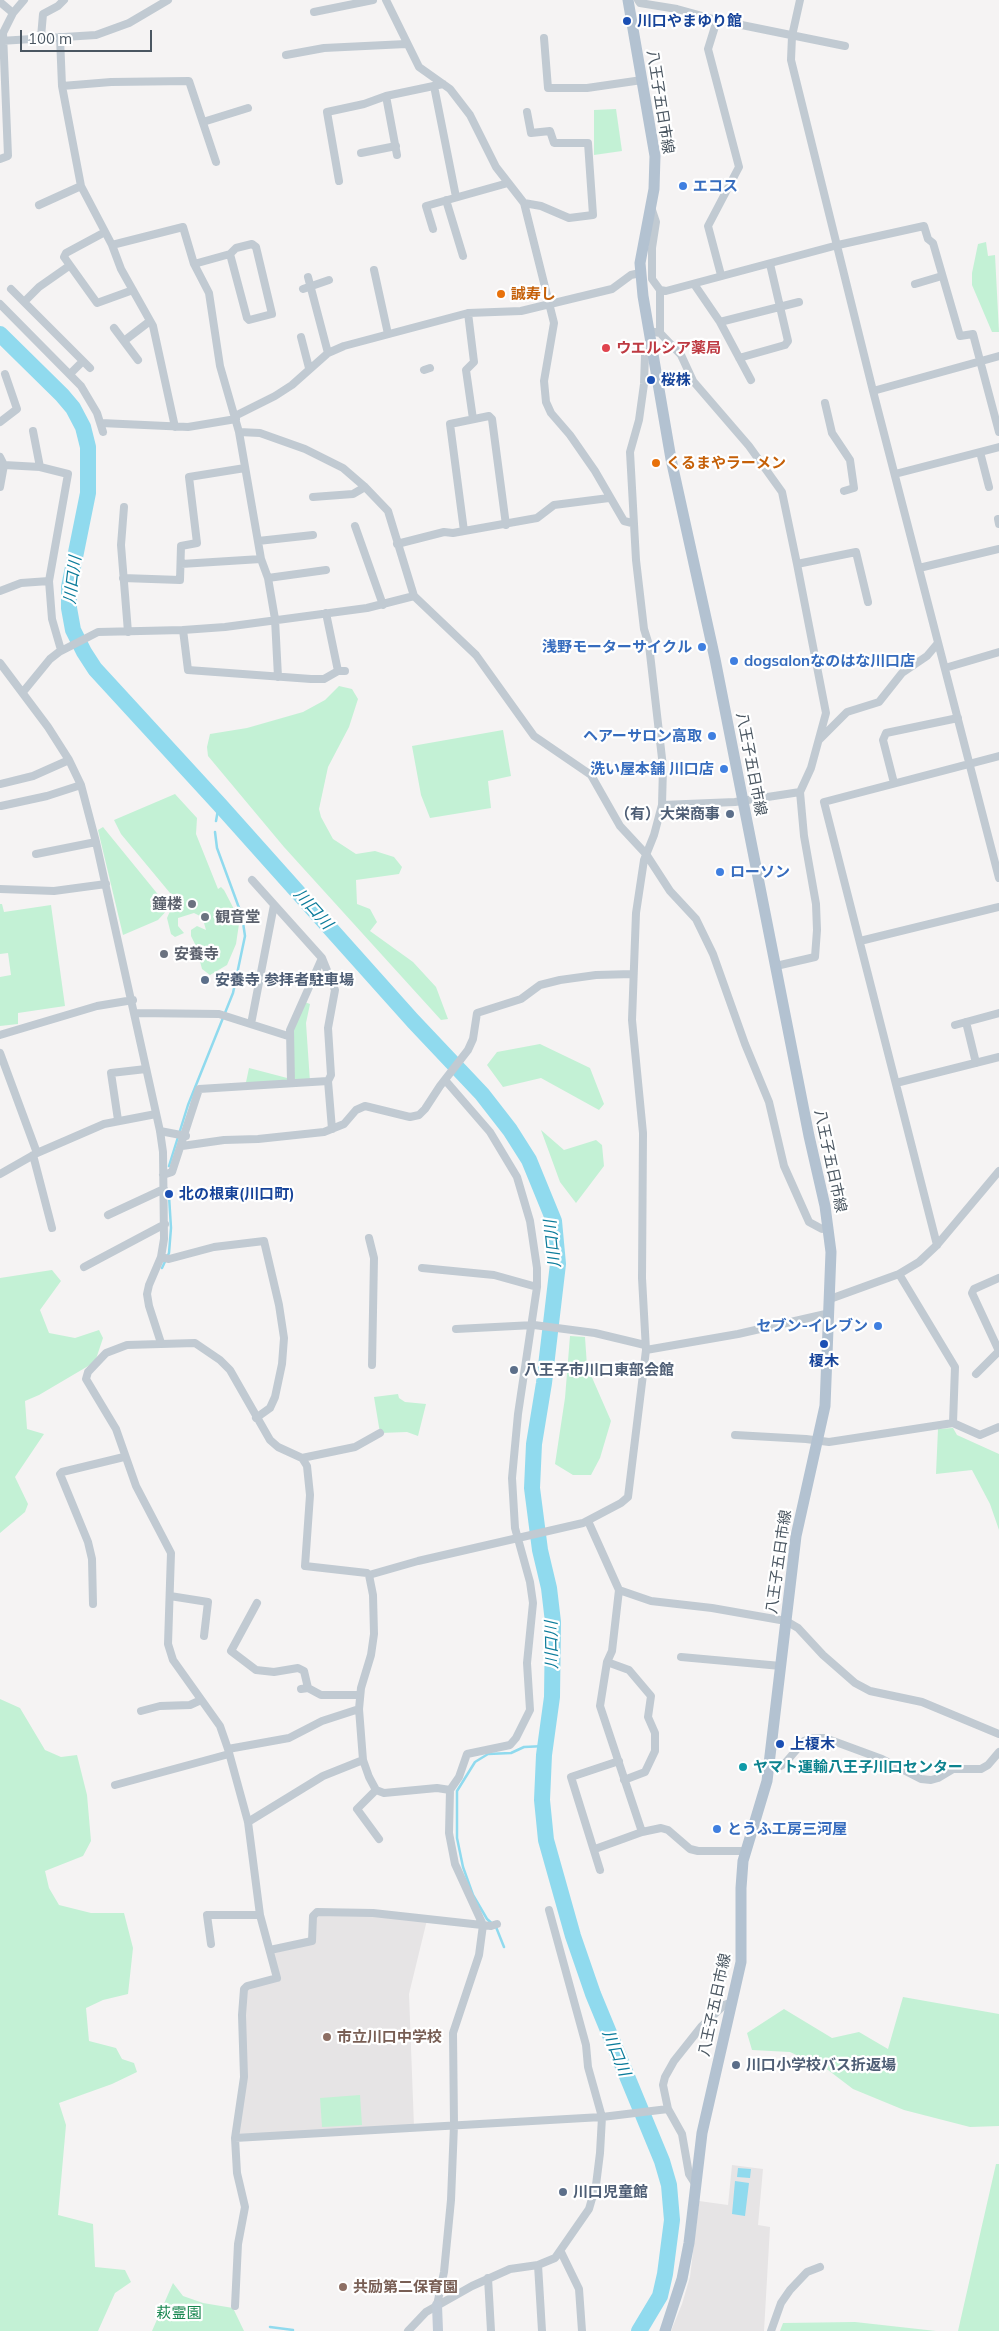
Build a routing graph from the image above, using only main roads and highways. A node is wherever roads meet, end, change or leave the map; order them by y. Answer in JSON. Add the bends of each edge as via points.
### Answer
{"nodes":[{"id":1,"x":628,"y":0,"type":"edge"},
{"id":2,"x":665,"y":2331,"type":"edge"}],
"edges":[{"from":1,"to":2,"type":"main road","name":"八王子五日市線","via":[[655,156],[655,180],[640,273],[655,332],[652,348],[671,459],[713,650],[832,1252],[825,1406],[797,1527],[770,1767],[745,1851],[741,1888],[742,1950],[702,2133],[682,2278]]}]}
